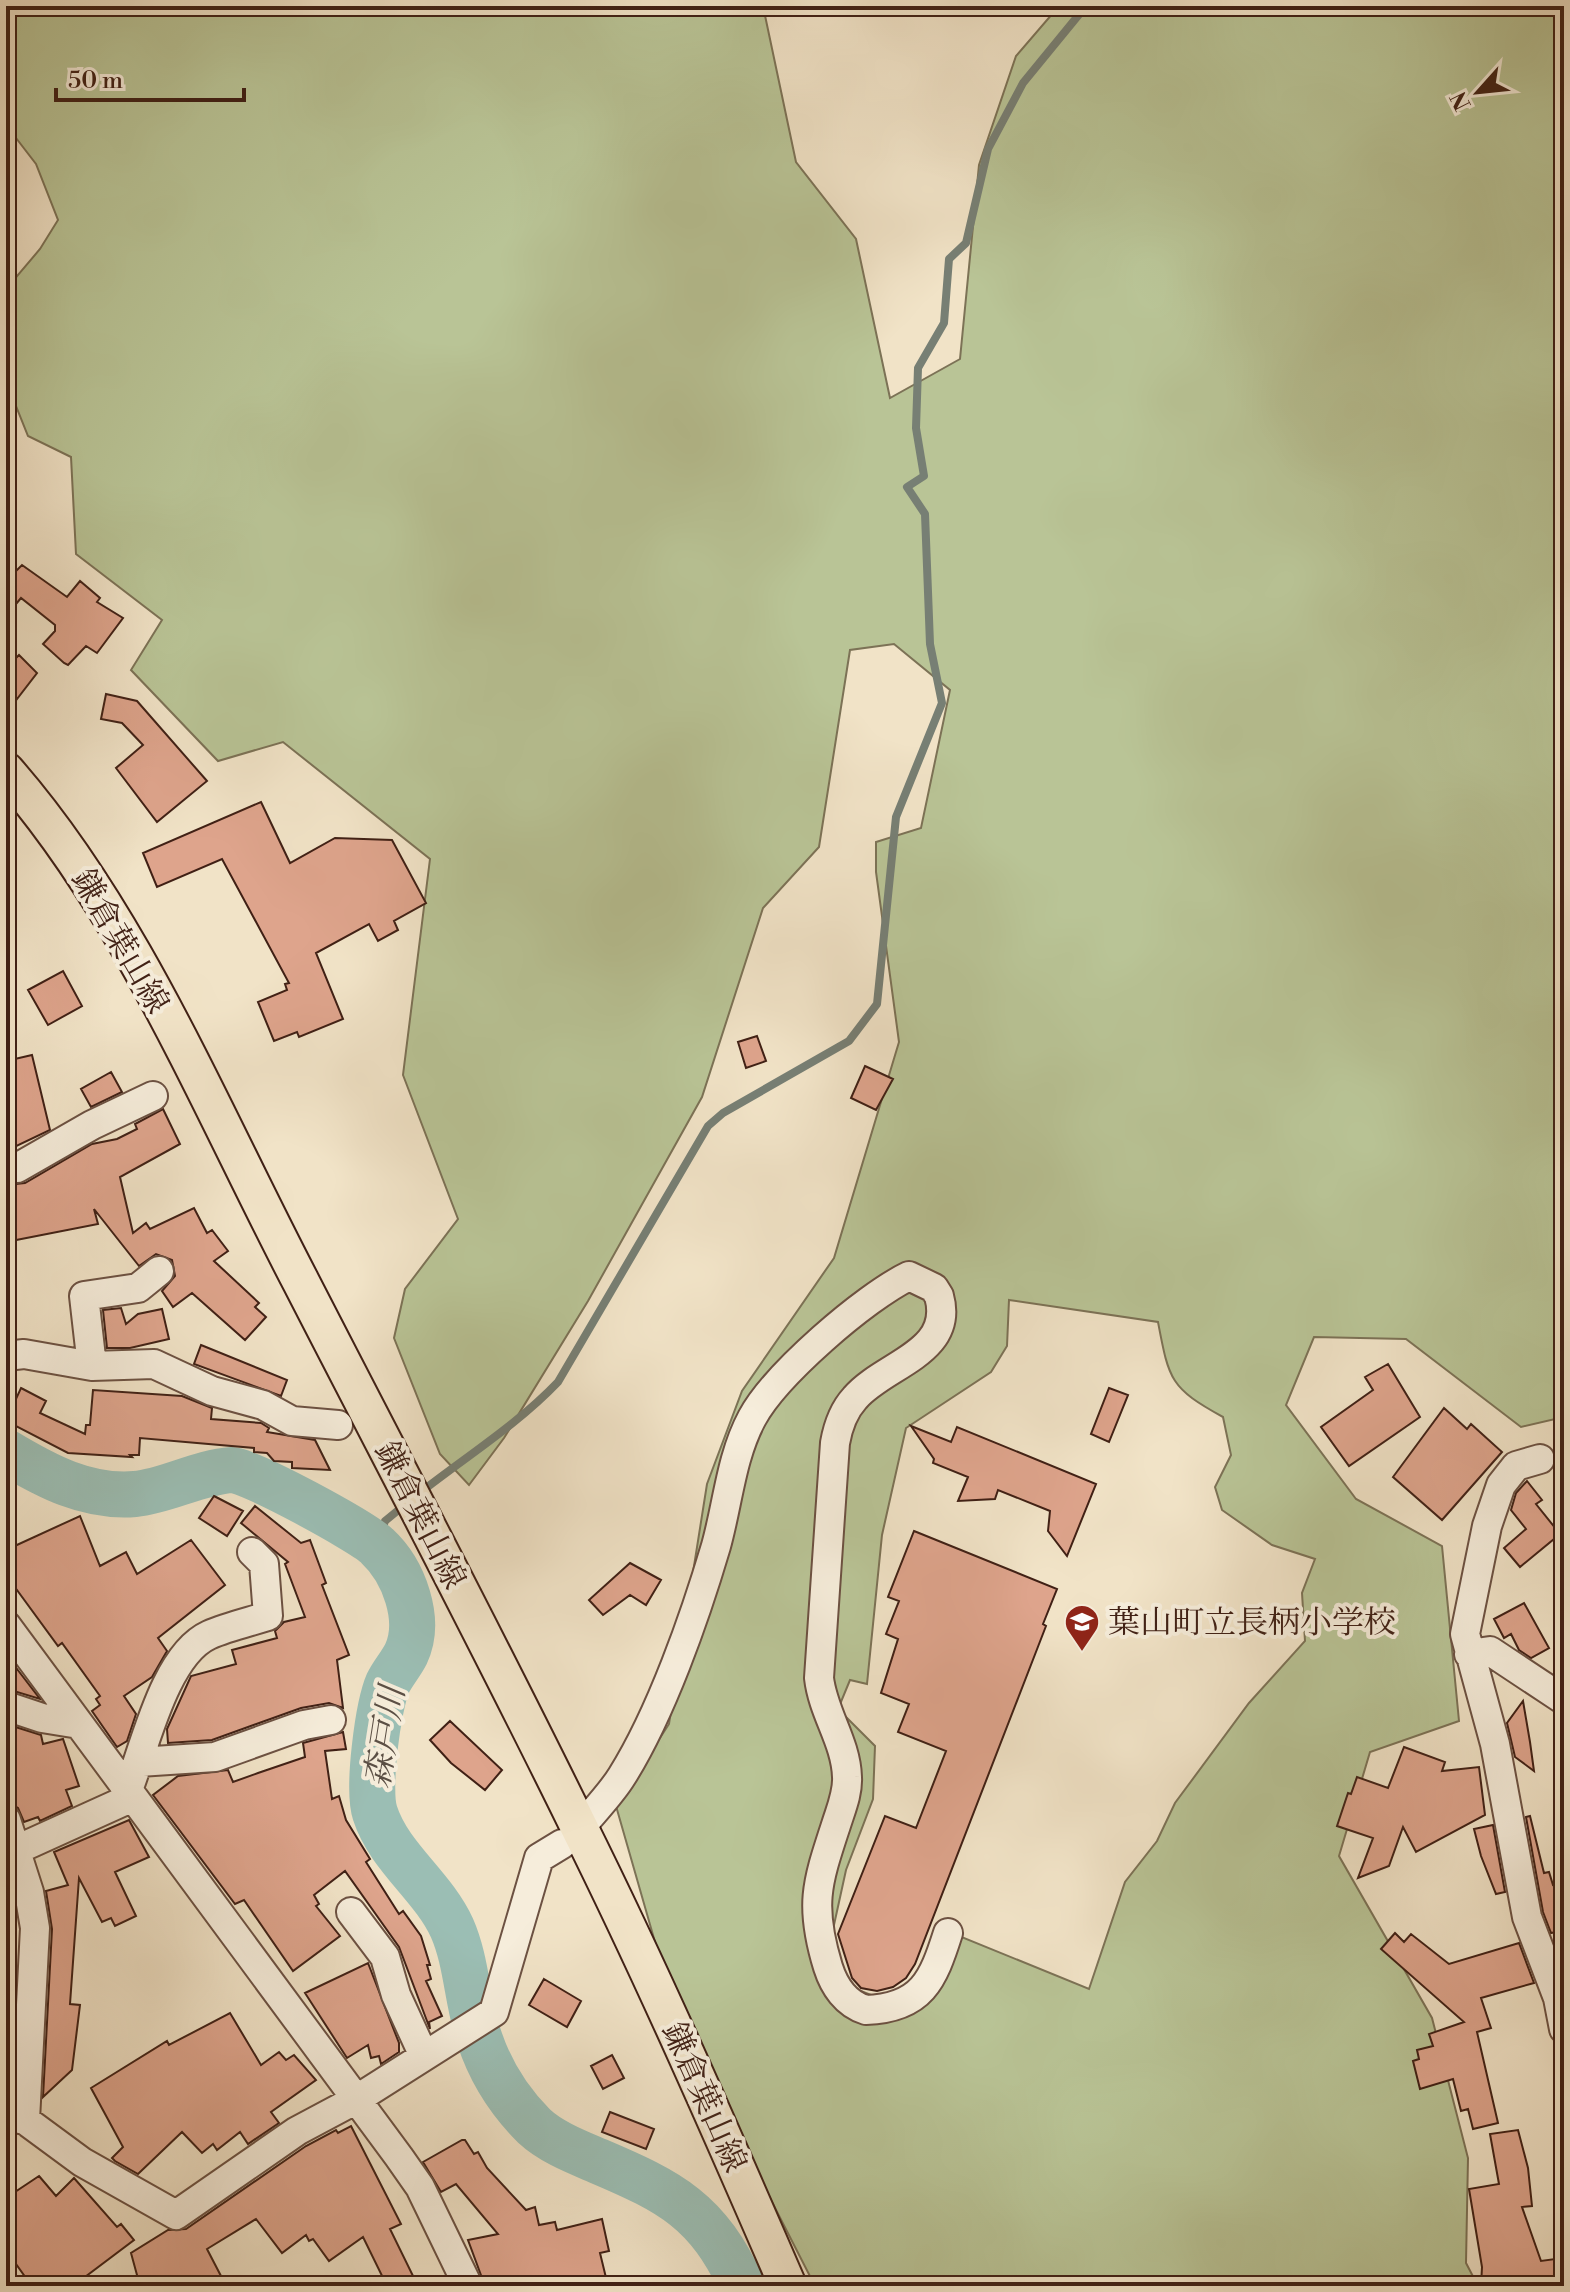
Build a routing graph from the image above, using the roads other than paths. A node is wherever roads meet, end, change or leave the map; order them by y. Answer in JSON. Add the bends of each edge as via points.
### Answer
{"nodes":[{"id":1,"x":6,"y":771,"type":"edge"},
{"id":2,"x":153,"y":1096,"type":"dead end"},
{"id":3,"x":6,"y":1168,"type":"edge"},
{"id":4,"x":159,"y":1271,"type":"dead end"},
{"id":5,"x":6,"y":1356,"type":"edge"},
{"id":6,"x":92,"y":1366,"type":"junction"},
{"id":7,"x":338,"y":1425,"type":"dead end"},
{"id":8,"x":1540,"y":1459,"type":"dead end"},
{"id":9,"x":252,"y":1552,"type":"dead end"},
{"id":10,"x":6,"y":1625,"type":"edge"},
{"id":11,"x":1469,"y":1654,"type":"junction"},
{"id":12,"x":1564,"y":1700,"type":"edge"},
{"id":13,"x":6,"y":1706,"type":"edge"},
{"id":14,"x":331,"y":1720,"type":"dead end"},
{"id":15,"x":79,"y":1724,"type":"junction"},
{"id":16,"x":139,"y":1762,"type":"junction"},
{"id":17,"x":131,"y":1793,"type":"junction"},
{"id":18,"x":6,"y":1820,"type":"edge"},
{"id":19,"x":571,"y":1836,"type":"junction"},
{"id":20,"x":16,"y":1850,"type":"junction"},
{"id":21,"x":351,"y":1912,"type":"dead end"},
{"id":22,"x":948,"y":1933,"type":"dead end"},
{"id":23,"x":1564,"y":2029,"type":"edge"},
{"id":24,"x":423,"y":2054,"type":"junction"},
{"id":25,"x":357,"y":2099,"type":"junction"},
{"id":26,"x":16,"y":2118,"type":"edge"},
{"id":27,"x":468,"y":2286,"type":"edge"},
{"id":28,"x":788,"y":2286,"type":"edge"}],
"edges":[{"from":1,"to":19,"type":"main road","name":"鎌倉葉山線","via":[[36,806],[119,929]]},
{"from":2,"to":3,"type":"street","via":[[17,1168]]},
{"from":4,"to":6,"type":"street","via":[[138,1288],[84,1296]]},
{"from":5,"to":6,"type":"street","via":[[24,1354]]},
{"from":6,"to":7,"type":"street","via":[[154,1364],[292,1421]]},
{"from":8,"to":11,"type":"street","via":[[1516,1466],[1501,1485],[1469,1611]]},
{"from":9,"to":16,"type":"street","via":[[264,1564],[268,1616],[207,1635],[187,1651],[173,1671]]},
{"from":10,"to":15,"type":"street"},
{"from":11,"to":12,"type":"street","via":[[1490,1651]]},
{"from":11,"to":23,"type":"street","via":[[1495,1744],[1527,1917],[1558,1998]]},
{"from":13,"to":15,"type":"street"},
{"from":14,"to":16,"type":"street","via":[[215,1757]]},
{"from":15,"to":17,"type":"street"},
{"from":16,"to":17,"type":"street"},
{"from":17,"to":20,"type":"street"},
{"from":17,"to":25,"type":"street"},
{"from":18,"to":20,"type":"street"},
{"from":19,"to":22,"type":"street","via":[[622,1777],[655,1711],[708,1572],[731,1477],[753,1417],[776,1387],[872,1297],[909,1276],[921,1279],[939,1296],[937,1334],[857,1395],[843,1415],[835,1443],[819,1678],[847,1782],[815,1894],[833,1981],[845,1998],[866,2010],[920,1994],[937,1968]]},
{"from":19,"to":24,"type":"street","via":[[539,1858],[494,2012]]},
{"from":19,"to":28,"type":"main road","name":"鎌倉葉山線","via":[[717,2122]]},
{"from":20,"to":26,"type":"street","via":[[35,1928]]},
{"from":21,"to":24,"type":"street","via":[[385,1957]]},
{"from":24,"to":25,"type":"street"},
{"from":25,"to":26,"type":"street","via":[[297,2131],[176,2215]]},
{"from":25,"to":27,"type":"street","via":[[420,2187]]}]}
